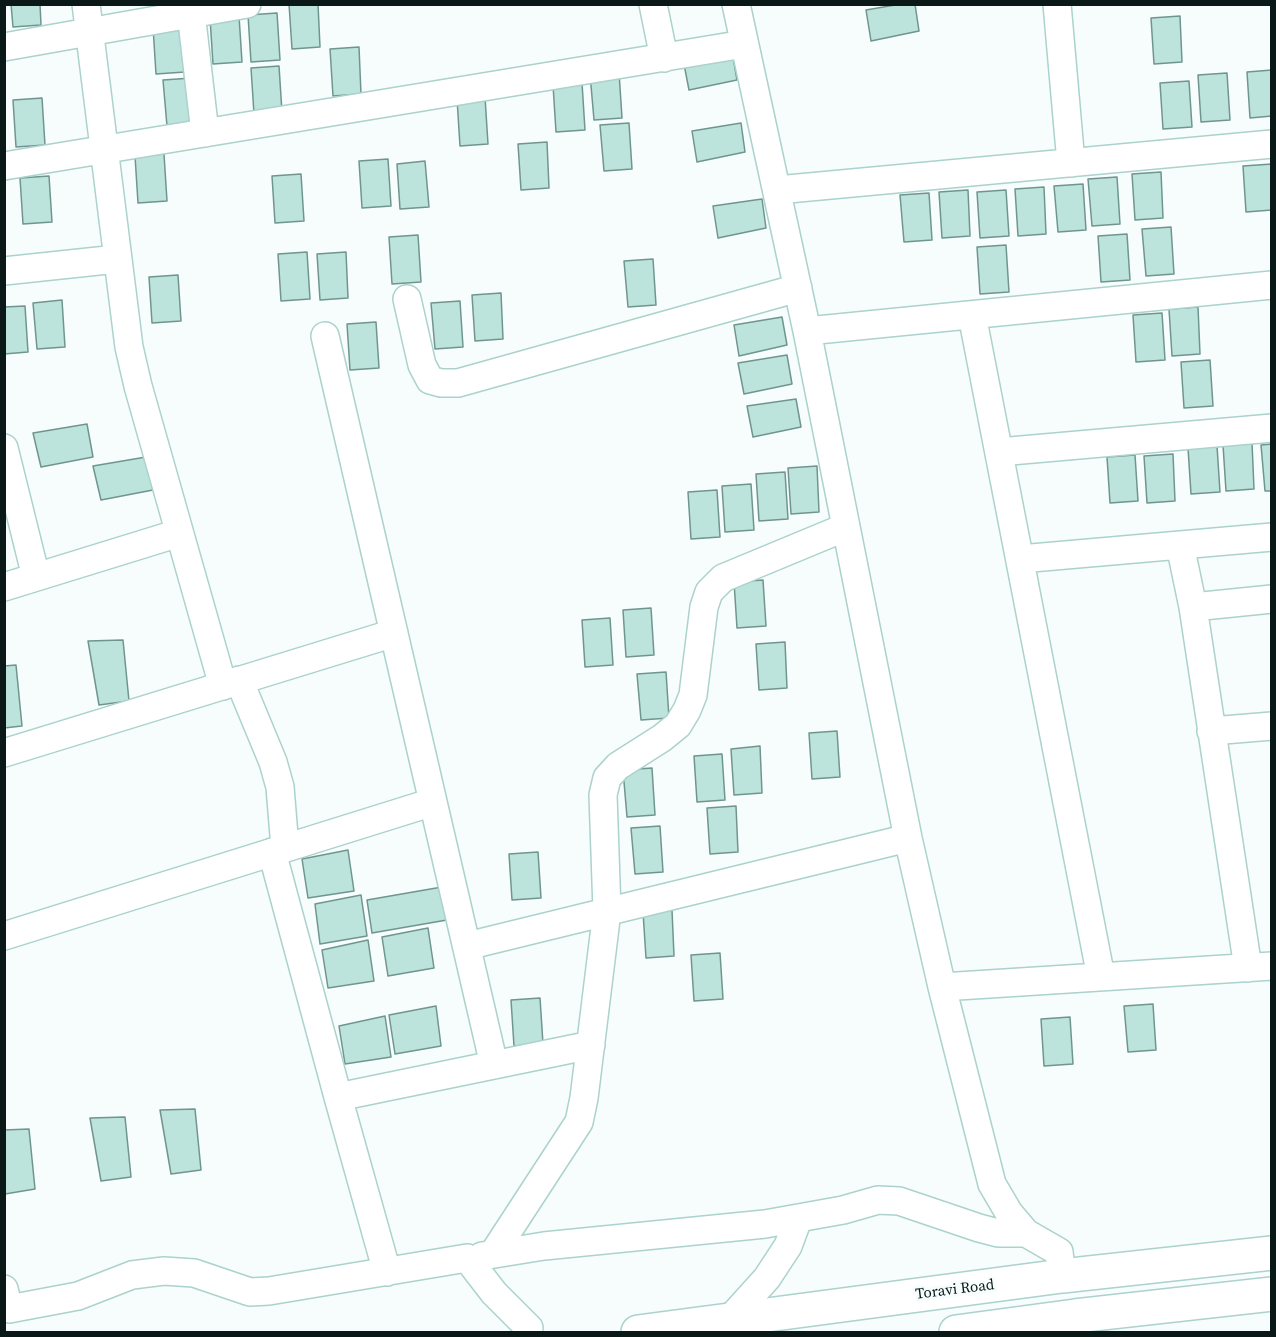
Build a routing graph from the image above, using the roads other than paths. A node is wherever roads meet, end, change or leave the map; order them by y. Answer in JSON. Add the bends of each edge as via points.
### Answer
{"nodes":[{"id":1,"x":86,"y":4,"type":"edge"},
{"id":2,"x":247,"y":4,"type":"edge"},
{"id":3,"x":653,"y":4,"type":"edge"},
{"id":4,"x":736,"y":4,"type":"edge"},
{"id":5,"x":1057,"y":4,"type":"edge"},
{"id":6,"x":191,"y":9,"type":"edge"},
{"id":7,"x":90,"y":31,"type":"junction"},
{"id":8,"x":744,"y":44,"type":"junction"},
{"id":9,"x":4,"y":47,"type":"edge"},
{"id":10,"x":664,"y":58,"type":"junction"},
{"id":11,"x":205,"y":133,"type":"junction"},
{"id":12,"x":1272,"y":144,"type":"edge"},
{"id":13,"x":105,"y":150,"type":"junction"},
{"id":14,"x":1071,"y":163,"type":"junction"},
{"id":15,"x":4,"y":166,"type":"edge"},
{"id":16,"x":777,"y":190,"type":"junction"},
{"id":17,"x":117,"y":259,"type":"junction"},
{"id":18,"x":4,"y":271,"type":"edge"},
{"id":19,"x":1272,"y":285,"type":"edge"},
{"id":20,"x":798,"y":288,"type":"junction"},
{"id":21,"x":407,"y":298,"type":"dead end"},
{"id":22,"x":972,"y":315,"type":"junction"},
{"id":23,"x":807,"y":331,"type":"junction"},
{"id":24,"x":325,"y":336,"type":"dead end"},
{"id":25,"x":1272,"y":428,"type":"edge"},
{"id":26,"x":4,"y":448,"type":"edge"},
{"id":27,"x":999,"y":452,"type":"junction"},
{"id":28,"x":846,"y":526,"type":"junction"},
{"id":29,"x":179,"y":533,"type":"junction"},
{"id":30,"x":1272,"y":537,"type":"edge"},
{"id":31,"x":1180,"y":545,"type":"junction"},
{"id":32,"x":1020,"y":559,"type":"junction"},
{"id":33,"x":36,"y":577,"type":"junction"},
{"id":34,"x":4,"y":587,"type":"edge"},
{"id":35,"x":1272,"y":599,"type":"edge"},
{"id":36,"x":1193,"y":607,"type":"junction"},
{"id":37,"x":394,"y":633,"type":"junction"},
{"id":38,"x":231,"y":683,"type":"junction"},
{"id":39,"x":1272,"y":726,"type":"edge"},
{"id":40,"x":1210,"y":731,"type":"junction"},
{"id":41,"x":4,"y":753,"type":"edge"},
{"id":42,"x":433,"y":802,"type":"junction"},
{"id":43,"x":908,"y":838,"type":"junction"},
{"id":44,"x":278,"y":850,"type":"junction"},
{"id":45,"x":607,"y":911,"type":"junction"},
{"id":46,"x":4,"y":936,"type":"edge"},
{"id":47,"x":467,"y":946,"type":"junction"},
{"id":48,"x":1260,"y":967,"type":"edge"},
{"id":49,"x":1101,"y":977,"type":"junction"},
{"id":50,"x":942,"y":987,"type":"junction"},
{"id":51,"x":591,"y":1045,"type":"junction"},
{"id":52,"x":494,"y":1065,"type":"junction"},
{"id":53,"x":338,"y":1097,"type":"junction"},
{"id":54,"x":798,"y":1219,"type":"junction"},
{"id":55,"x":1026,"y":1233,"type":"junction"},
{"id":56,"x":1272,"y":1253,"type":"edge"},
{"id":57,"x":480,"y":1256,"type":"junction"},
{"id":58,"x":387,"y":1272,"type":"junction"},
{"id":59,"x":1062,"y":1276,"type":"junction"},
{"id":60,"x":1272,"y":1294,"type":"edge"},
{"id":61,"x":6,"y":1303,"type":"edge"},
{"id":62,"x":730,"y":1319,"type":"junction"},
{"id":63,"x":529,"y":1328,"type":"dead end"},
{"id":64,"x":638,"y":1332,"type":"edge"},
{"id":65,"x":956,"y":1332,"type":"edge"}],
"edges":[{"from":1,"to":7,"type":"street"},
{"from":2,"to":6,"type":"street"},
{"from":3,"to":10,"type":"street"},
{"from":4,"to":8,"type":"street"},
{"from":5,"to":14,"type":"street"},
{"from":6,"to":7,"type":"street"},
{"from":6,"to":11,"type":"street"},
{"from":7,"to":9,"type":"street"},
{"from":7,"to":13,"type":"street"},
{"from":8,"to":10,"type":"street"},
{"from":8,"to":16,"type":"street"},
{"from":10,"to":11,"type":"street"},
{"from":11,"to":13,"type":"street"},
{"from":12,"to":14,"type":"street"},
{"from":13,"to":15,"type":"street"},
{"from":13,"to":17,"type":"street"},
{"from":14,"to":16,"type":"street"},
{"from":16,"to":20,"type":"street"},
{"from":17,"to":18,"type":"street"},
{"from":17,"to":29,"type":"street","via":[[123,314],[138,386]]},
{"from":19,"to":22,"type":"street"},
{"from":20,"to":21,"type":"street","via":[[458,383],[430,380],[422,365]]},
{"from":20,"to":23,"type":"street"},
{"from":22,"to":23,"type":"street"},
{"from":22,"to":27,"type":"street"},
{"from":23,"to":28,"type":"street"},
{"from":24,"to":37,"type":"street"},
{"from":25,"to":27,"type":"street"},
{"from":26,"to":33,"type":"street"},
{"from":27,"to":32,"type":"street"},
{"from":28,"to":43,"type":"street"},
{"from":28,"to":45,"type":"street","via":[[723,578],[709,592],[693,695],[687,710],[678,725],[618,766],[607,778],[603,795]]},
{"from":29,"to":33,"type":"street"},
{"from":29,"to":38,"type":"street"},
{"from":30,"to":31,"type":"street"},
{"from":31,"to":32,"type":"street"},
{"from":31,"to":36,"type":"street"},
{"from":32,"to":49,"type":"street"},
{"from":33,"to":34,"type":"street"},
{"from":35,"to":36,"type":"street"},
{"from":36,"to":40,"type":"street"},
{"from":37,"to":38,"type":"street"},
{"from":37,"to":42,"type":"street"},
{"from":38,"to":41,"type":"street"},
{"from":38,"to":44,"type":"street","via":[[273,762],[280,787]]},
{"from":39,"to":40,"type":"street"},
{"from":40,"to":48,"type":"street"},
{"from":42,"to":44,"type":"street"},
{"from":42,"to":47,"type":"street"},
{"from":43,"to":45,"type":"street"},
{"from":43,"to":50,"type":"street"},
{"from":44,"to":46,"type":"street"},
{"from":44,"to":53,"type":"street"},
{"from":45,"to":47,"type":"street"},
{"from":45,"to":51,"type":"street"},
{"from":47,"to":52,"type":"street"},
{"from":48,"to":49,"type":"street"},
{"from":49,"to":50,"type":"street"},
{"from":50,"to":55,"type":"street","via":[[992,1185]]},
{"from":51,"to":52,"type":"street"},
{"from":51,"to":57,"type":"street","via":[[579,1122]]},
{"from":52,"to":53,"type":"street"},
{"from":53,"to":58,"type":"street"},
{"from":54,"to":55,"type":"street","via":[[878,1200],[899,1201],[998,1233]]},
{"from":54,"to":57,"type":"street","via":[[544,1245]]},
{"from":54,"to":62,"type":"street","via":[[788,1246],[767,1278]]},
{"from":55,"to":59,"type":"street","via":[[1059,1252]]},
{"from":56,"to":59,"type":"highway","name":"Toravi Road"},
{"from":57,"to":58,"type":"street"},
{"from":57,"to":63,"type":"street","via":[[494,1293]]},
{"from":58,"to":61,"type":"street","via":[[250,1293],[194,1273],[164,1271],[132,1275],[78,1296]]},
{"from":59,"to":62,"type":"highway","name":"Toravi Road"},
{"from":60,"to":65,"type":"highway"},
{"from":62,"to":64,"type":"highway","name":"Toravi Road"}]}
